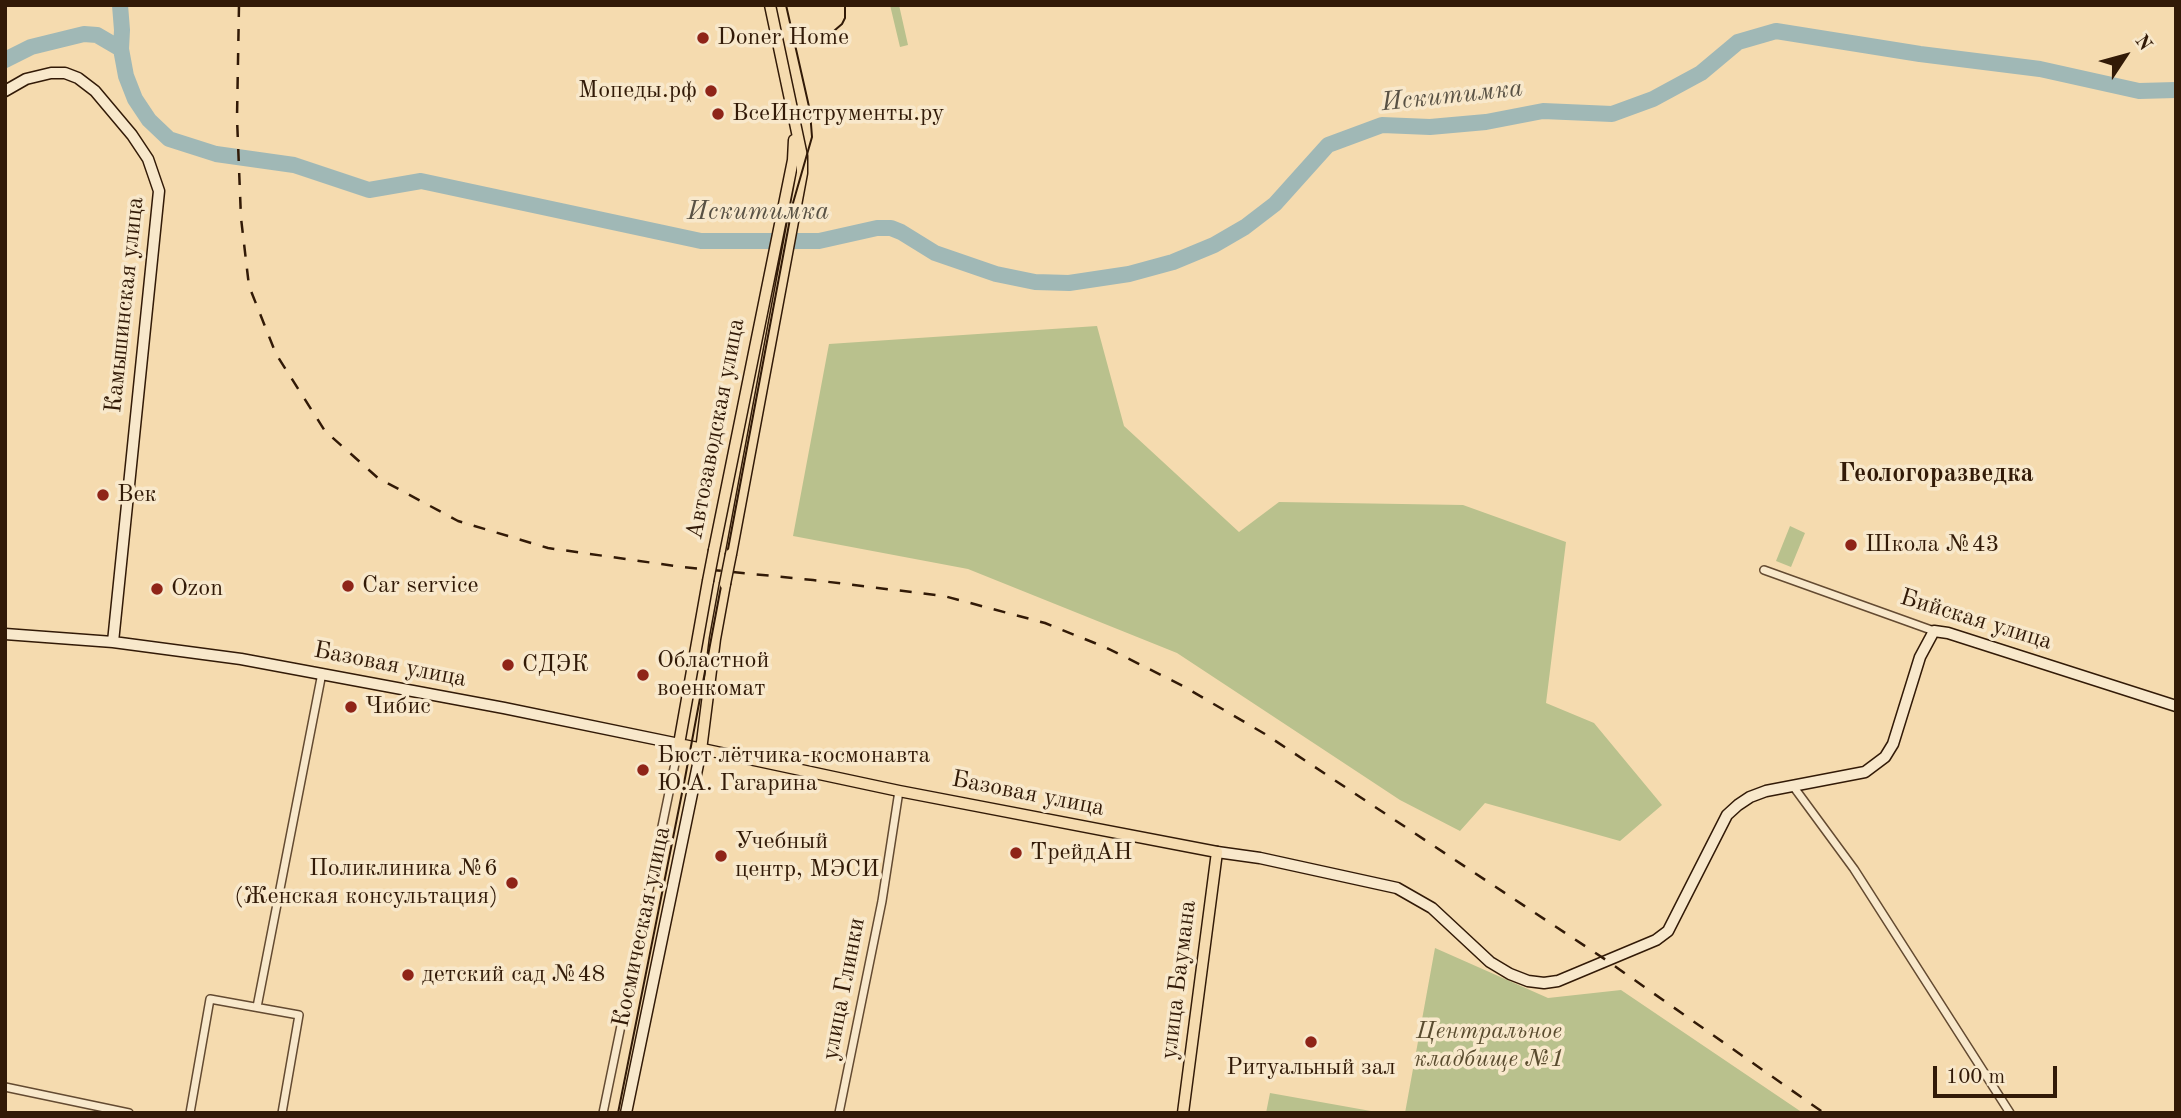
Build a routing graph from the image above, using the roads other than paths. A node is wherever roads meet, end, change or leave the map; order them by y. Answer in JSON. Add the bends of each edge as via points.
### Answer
{"nodes":[{"id":1,"x":770,"y":5,"type":"edge"},
{"id":2,"x":5,"y":91,"type":"edge"},
{"id":3,"x":795,"y":123,"type":"junction"},
{"id":4,"x":1764,"y":570,"type":"dead end"},
{"id":5,"x":1934,"y":631,"type":"junction"},
{"id":6,"x":5,"y":634,"type":"edge"},
{"id":7,"x":113,"y":642,"type":"junction"},
{"id":8,"x":322,"y":673,"type":"junction"},
{"id":9,"x":2176,"y":706,"type":"edge"},
{"id":10,"x":679,"y":744,"type":"junction"},
{"id":11,"x":701,"y":750,"type":"junction"},
{"id":12,"x":1793,"y":786,"type":"junction"},
{"id":13,"x":899,"y":790,"type":"junction"},
{"id":14,"x":1217,"y":852,"type":"junction"},
{"id":15,"x":257,"y":1007,"type":"junction"},
{"id":16,"x":5,"y":1087,"type":"edge"},
{"id":17,"x":83,"y":1103,"type":"junction"},
{"id":18,"x":81,"y":1113,"type":"edge"},
{"id":19,"x":129,"y":1113,"type":"edge"},
{"id":20,"x":190,"y":1113,"type":"edge"},
{"id":21,"x":282,"y":1113,"type":"edge"},
{"id":22,"x":603,"y":1113,"type":"edge"},
{"id":23,"x":626,"y":1113,"type":"edge"},
{"id":24,"x":839,"y":1113,"type":"edge"},
{"id":25,"x":1183,"y":1113,"type":"edge"},
{"id":26,"x":2010,"y":1113,"type":"edge"}],
"edges":[{"from":1,"to":3,"type":"main road","name":"Автозаводская улица"},
{"from":2,"to":7,"type":"street","name":"Камышинская улица","via":[[26,79],[51,73],[78,78],[132,135],[148,159],[159,191]]},
{"from":3,"to":10,"type":"main road","name":"Автозаводская улица","bridge":true,"via":[[793,160]]},
{"from":3,"to":11,"type":"main road","name":"Автозаводская улица","bridge":true,"via":[[802,156],[798,204],[715,639]]},
{"from":4,"to":5,"type":"street","name":"Бийская улица"},
{"from":5,"to":9,"type":"street","name":"Бийская улица"},
{"from":5,"to":12,"type":"street","via":[[1920,657],[1885,757],[1865,772]]},
{"from":6,"to":7,"type":"street","name":"Базовая улица"},
{"from":7,"to":8,"type":"street","name":"Базовая улица"},
{"from":8,"to":10,"type":"street","name":"Базовая улица"},
{"from":8,"to":15,"type":"street"},
{"from":10,"to":11,"type":"main road","name":"Базовая улица"},
{"from":10,"to":22,"type":"street","name":"Космическая улица"},
{"from":11,"to":13,"type":"main road","name":"Базовая улица"},
{"from":11,"to":23,"type":"street","name":"Космическая улица"},
{"from":12,"to":14,"type":"street","via":[[1751,797],[1727,815],[1668,932],[1544,983],[1528,981],[1490,962],[1432,908],[1397,888]]},
{"from":12,"to":26,"type":"street","via":[[1854,869]]},
{"from":13,"to":14,"type":"main road","name":"Базовая улица"},
{"from":13,"to":24,"type":"street","name":"улица Глинки","via":[[882,901]]},
{"from":14,"to":25,"type":"main road","name":"улица Баумана"},
{"from":15,"to":20,"type":"street","via":[[210,999]]},
{"from":15,"to":21,"type":"street","via":[[299,1014]]},
{"from":16,"to":17,"type":"street"},
{"from":17,"to":18,"type":"street"},
{"from":17,"to":19,"type":"street"}]}
